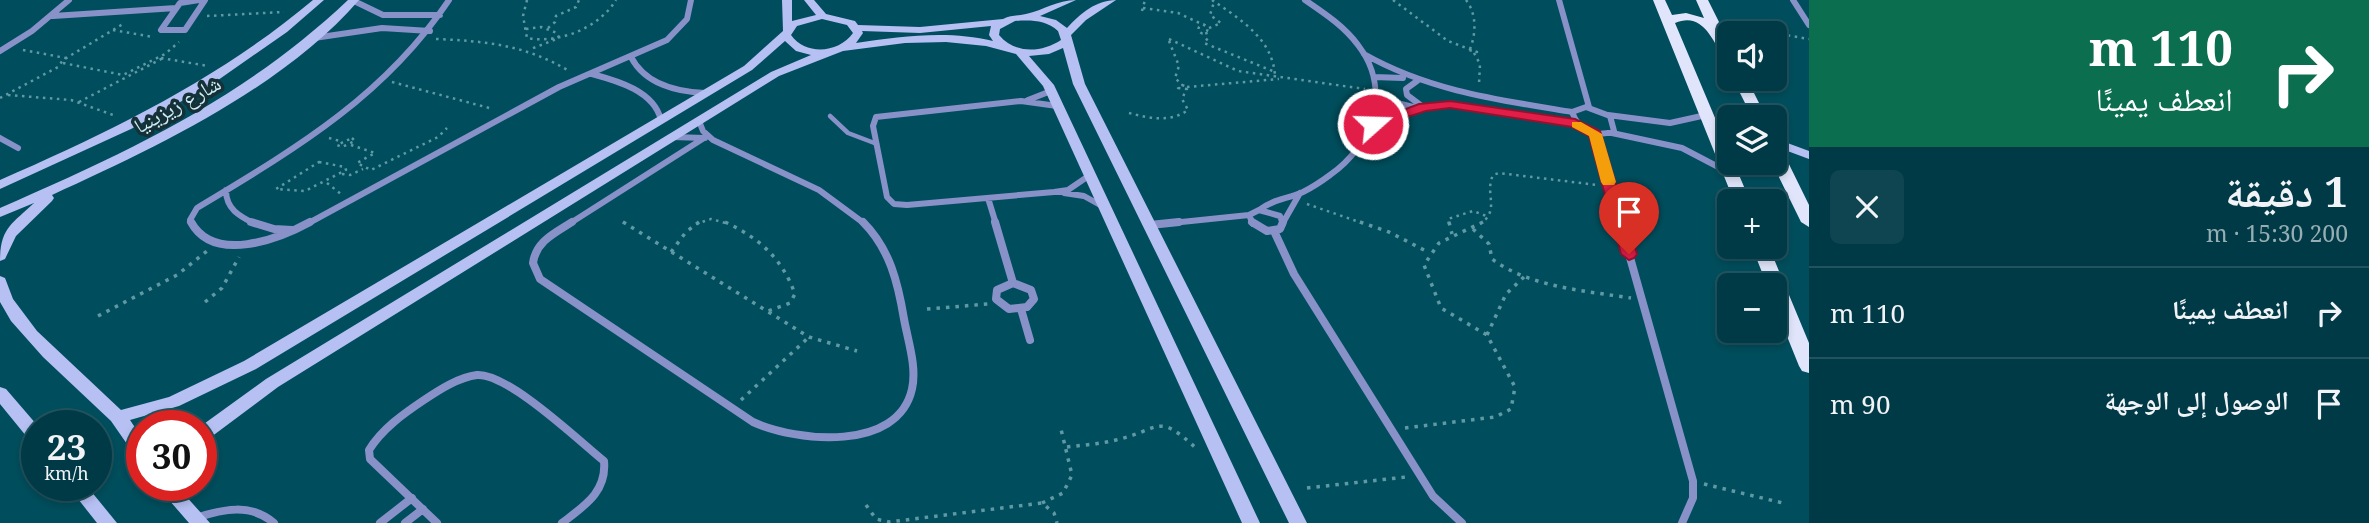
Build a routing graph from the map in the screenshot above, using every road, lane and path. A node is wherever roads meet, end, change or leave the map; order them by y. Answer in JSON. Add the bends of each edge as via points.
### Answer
{"nodes":[{"id":1,"x":69,"y":0,"type":"edge"},
{"id":2,"x":199,"y":0,"type":"edge"},
{"id":3,"x":205,"y":0,"type":"edge"},
{"id":4,"x":319,"y":0,"type":"edge"},
{"id":5,"x":354,"y":0,"type":"edge"},
{"id":6,"x":449,"y":0,"type":"edge"},
{"id":7,"x":527,"y":0,"type":"edge"},
{"id":8,"x":579,"y":0,"type":"edge"},
{"id":9,"x":616,"y":0,"type":"edge"},
{"id":10,"x":691,"y":0,"type":"edge"},
{"id":11,"x":787,"y":0,"type":"edge"},
{"id":12,"x":809,"y":0,"type":"edge"},
{"id":13,"x":1071,"y":0,"type":"edge"},
{"id":14,"x":1111,"y":0,"type":"edge"},
{"id":15,"x":1145,"y":0,"type":"edge"},
{"id":16,"x":1305,"y":0,"type":"edge"},
{"id":17,"x":1394,"y":0,"type":"edge"},
{"id":18,"x":1466,"y":0,"type":"edge"},
{"id":19,"x":1559,"y":0,"type":"edge"},
{"id":20,"x":1659,"y":0,"type":"edge"},
{"id":21,"x":1793,"y":0,"type":"edge"},
{"id":22,"x":1213,"y":1,"type":"edge"},
{"id":23,"x":1704,"y":4,"type":"edge"},
{"id":24,"x":176,"y":8,"type":"junction"},
{"id":25,"x":146,"y":9,"type":"junction"},
{"id":26,"x":290,"y":12,"type":"dead end"},
{"id":27,"x":440,"y":15,"type":"junction"},
{"id":28,"x":53,"y":16,"type":"junction"},
{"id":29,"x":195,"y":16,"type":"junction"},
{"id":30,"x":822,"y":16,"type":"junction"},
{"id":31,"x":1026,"y":17,"type":"junction"},
{"id":32,"x":1002,"y":22,"type":"junction"},
{"id":33,"x":1668,"y":22,"type":"junction"},
{"id":34,"x":1809,"y":25,"type":"edge"},
{"id":35,"x":548,"y":28,"type":"junction"},
{"id":36,"x":856,"y":28,"type":"junction"},
{"id":37,"x":526,"y":29,"type":"junction"},
{"id":38,"x":1207,"y":29,"type":"junction"},
{"id":39,"x":113,"y":30,"type":"junction"},
{"id":40,"x":1716,"y":30,"type":"joint"},
{"id":41,"x":430,"y":31,"type":"junction"},
{"id":42,"x":787,"y":32,"type":"junction"},
{"id":43,"x":1787,"y":35,"type":"edge"},
{"id":44,"x":558,"y":36,"type":"junction"},
{"id":45,"x":153,"y":37,"type":"dead end"},
{"id":46,"x":313,"y":38,"type":"junction"},
{"id":47,"x":424,"y":38,"type":"junction"},
{"id":48,"x":1066,"y":38,"type":"junction"},
{"id":49,"x":1809,"y":39,"type":"edge"},
{"id":50,"x":166,"y":40,"type":"dead end"},
{"id":51,"x":7,"y":47,"type":"junction"},
{"id":52,"x":530,"y":49,"type":"junction"},
{"id":53,"x":1470,"y":49,"type":"junction"},
{"id":54,"x":834,"y":50,"type":"junction"},
{"id":55,"x":1013,"y":50,"type":"junction"},
{"id":56,"x":0,"y":51,"type":"edge"},
{"id":57,"x":1364,"y":54,"type":"junction"},
{"id":58,"x":631,"y":57,"type":"junction"},
{"id":59,"x":66,"y":58,"type":"junction"},
{"id":60,"x":161,"y":58,"type":"junction"},
{"id":61,"x":240,"y":62,"type":"junction"},
{"id":62,"x":63,"y":63,"type":"junction"},
{"id":63,"x":215,"y":67,"type":"dead end"},
{"id":64,"x":272,"y":70,"type":"junction"},
{"id":65,"x":592,"y":74,"type":"junction"},
{"id":66,"x":1275,"y":75,"type":"junction"},
{"id":67,"x":1374,"y":77,"type":"junction"},
{"id":68,"x":579,"y":78,"type":"junction"},
{"id":69,"x":1289,"y":78,"type":"junction"},
{"id":70,"x":383,"y":79,"type":"junction"},
{"id":71,"x":1418,"y":81,"type":"junction"},
{"id":72,"x":207,"y":83,"type":"junction"},
{"id":73,"x":1186,"y":88,"type":"junction"},
{"id":74,"x":1376,"y":90,"type":"junction"},
{"id":75,"x":1051,"y":91,"type":"junction"},
{"id":76,"x":236,"y":93,"type":"junction"},
{"id":77,"x":705,"y":93,"type":"junction"},
{"id":78,"x":6,"y":95,"type":"junction"},
{"id":79,"x":1480,"y":96,"type":"junction"},
{"id":80,"x":0,"y":98,"type":"edge"},
{"id":81,"x":1377,"y":98,"type":"junction"},
{"id":82,"x":1021,"y":101,"type":"junction"},
{"id":83,"x":79,"y":102,"type":"junction"},
{"id":84,"x":1057,"y":106,"type":"junction"},
{"id":85,"x":1424,"y":107,"type":"junction"},
{"id":86,"x":1589,"y":107,"type":"junction"},
{"id":87,"x":1572,"y":112,"type":"junction"},
{"id":88,"x":508,"y":113,"type":"junction"},
{"id":89,"x":1129,"y":113,"type":"dead end"},
{"id":90,"x":1608,"y":115,"type":"junction"},
{"id":91,"x":1706,"y":115,"type":"junction"},
{"id":92,"x":830,"y":116,"type":"dead end"},
{"id":93,"x":119,"y":117,"type":"dead end"},
{"id":94,"x":661,"y":120,"type":"junction"},
{"id":95,"x":699,"y":121,"type":"junction"},
{"id":96,"x":1575,"y":123,"type":"junction"},
{"id":97,"x":1373,"y":124,"type":"junction"},
{"id":98,"x":447,"y":128,"type":"dead end"},
{"id":99,"x":1612,"y":133,"type":"junction"},
{"id":100,"x":1595,"y":134,"type":"junction"},
{"id":101,"x":673,"y":137,"type":"junction"},
{"id":102,"x":0,"y":138,"type":"edge"},
{"id":103,"x":708,"y":139,"type":"junction"},
{"id":104,"x":1717,"y":142,"type":"edge"},
{"id":105,"x":877,"y":144,"type":"junction"},
{"id":106,"x":351,"y":145,"type":"dead end"},
{"id":107,"x":1787,"y":147,"type":"edge"},
{"id":108,"x":18,"y":148,"type":"dead end"},
{"id":109,"x":1809,"y":155,"type":"edge"},
{"id":110,"x":1717,"y":166,"type":"edge"},
{"id":111,"x":364,"y":169,"type":"junction"},
{"id":112,"x":1787,"y":170,"type":"edge"},
{"id":113,"x":342,"y":174,"type":"junction"},
{"id":114,"x":1090,"y":176,"type":"junction"},
{"id":115,"x":327,"y":183,"type":"junction"},
{"id":116,"x":0,"y":185,"type":"edge"},
{"id":117,"x":64,"y":185,"type":"junction"},
{"id":118,"x":1610,"y":186,"type":"junction"},
{"id":119,"x":226,"y":190,"type":"junction"},
{"id":120,"x":1057,"y":192,"type":"junction"},
{"id":121,"x":1802,"y":193,"type":"edge"},
{"id":122,"x":1299,"y":197,"type":"junction"},
{"id":123,"x":988,"y":198,"type":"junction"},
{"id":124,"x":351,"y":199,"type":"junction"},
{"id":125,"x":1104,"y":208,"type":"junction"},
{"id":126,"x":1259,"y":210,"type":"junction"},
{"id":127,"x":0,"y":213,"type":"edge"},
{"id":128,"x":1250,"y":215,"type":"junction"},
{"id":129,"x":1489,"y":217,"type":"junction"},
{"id":130,"x":1284,"y":221,"type":"junction"},
{"id":131,"x":623,"y":222,"type":"dead end"},
{"id":132,"x":1809,"y":222,"type":"edge"},
{"id":133,"x":1150,"y":225,"type":"junction"},
{"id":134,"x":1474,"y":229,"type":"junction"},
{"id":135,"x":296,"y":230,"type":"junction"},
{"id":136,"x":1274,"y":231,"type":"junction"},
{"id":137,"x":1452,"y":234,"type":"junction"},
{"id":138,"x":219,"y":241,"type":"junction"},
{"id":139,"x":247,"y":243,"type":"junction"},
{"id":140,"x":671,"y":252,"type":"junction"},
{"id":141,"x":1429,"y":252,"type":"junction"},
{"id":142,"x":0,"y":256,"type":"edge"},
{"id":143,"x":1765,"y":259,"type":"edge"},
{"id":144,"x":1525,"y":276,"type":"junction"},
{"id":145,"x":0,"y":281,"type":"edge"},
{"id":146,"x":1013,"y":283,"type":"junction"},
{"id":147,"x":1642,"y":300,"type":"junction"},
{"id":148,"x":205,"y":302,"type":"dead end"},
{"id":149,"x":999,"y":303,"type":"junction"},
{"id":150,"x":927,"y":309,"type":"dead end"},
{"id":151,"x":1021,"y":309,"type":"junction"},
{"id":152,"x":766,"y":311,"type":"junction"},
{"id":153,"x":98,"y":316,"type":"dead end"},
{"id":154,"x":6,"y":318,"type":"edge"},
{"id":155,"x":1487,"y":335,"type":"junction"},
{"id":156,"x":809,"y":338,"type":"junction"},
{"id":157,"x":1030,"y":340,"type":"dead end"},
{"id":158,"x":857,"y":351,"type":"dead end"},
{"id":159,"x":1809,"y":366,"type":"edge"},
{"id":160,"x":0,"y":393,"type":"edge"},
{"id":161,"x":732,"y":408,"type":"junction"},
{"id":162,"x":118,"y":417,"type":"junction"},
{"id":163,"x":21,"y":418,"type":"edge"},
{"id":164,"x":217,"y":423,"type":"edge"},
{"id":165,"x":1060,"y":425,"type":"dead end"},
{"id":166,"x":126,"y":429,"type":"edge"},
{"id":167,"x":1392,"y":430,"type":"junction"},
{"id":168,"x":1066,"y":447,"type":"junction"},
{"id":169,"x":1203,"y":454,"type":"dead end"},
{"id":170,"x":1420,"y":475,"type":"junction"},
{"id":171,"x":1693,"y":481,"type":"junction"},
{"id":172,"x":1307,"y":488,"type":"dead end"},
{"id":173,"x":412,"y":498,"type":"junction"},
{"id":174,"x":89,"y":501,"type":"edge"},
{"id":175,"x":181,"y":501,"type":"edge"},
{"id":176,"x":1042,"y":503,"type":"junction"},
{"id":177,"x":1787,"y":504,"type":"dead end"},
{"id":178,"x":866,"y":505,"type":"dead end"},
{"id":179,"x":423,"y":509,"type":"junction"},
{"id":180,"x":198,"y":520,"type":"edge"},
{"id":181,"x":875,"y":521,"type":"edge"},
{"id":182,"x":108,"y":523,"type":"edge"},
{"id":183,"x":274,"y":523,"type":"edge"},
{"id":184,"x":380,"y":523,"type":"edge"},
{"id":185,"x":405,"y":523,"type":"edge"},
{"id":186,"x":437,"y":523,"type":"edge"},
{"id":187,"x":562,"y":523,"type":"edge"},
{"id":188,"x":1057,"y":523,"type":"edge"},
{"id":189,"x":1251,"y":523,"type":"edge"},
{"id":190,"x":1298,"y":523,"type":"edge"},
{"id":191,"x":1462,"y":523,"type":"edge"},
{"id":192,"x":1682,"y":523,"type":"edge"}],
"edges":[{"from":1,"to":28,"type":"street"},
{"from":2,"to":24,"type":"street","via":[[183,1]]},
{"from":3,"to":29,"type":"street"},
{"from":4,"to":61,"type":"street","name":"شارع زيزينيا"},
{"from":5,"to":27,"type":"street","via":[[382,14]]},
{"from":5,"to":46,"type":"street","name":"شارع زيزينيا"},
{"from":6,"to":27,"type":"street"},
{"from":7,"to":37,"type":"path"},
{"from":8,"to":35,"type":"path","via":[[576,7],[556,16]]},
{"from":9,"to":44,"type":"path","via":[[600,20]]},
{"from":10,"to":58,"type":"street","via":[[679,30]]},
{"from":11,"to":42,"type":"street"},
{"from":12,"to":30,"type":"street"},
{"from":13,"to":31,"type":"street"},
{"from":14,"to":48,"type":"street","via":[[1082,18]]},
{"from":15,"to":38,"type":"path","via":[[1142,10],[1178,13]]},
{"from":16,"to":57,"type":"street","via":[[1337,23]]},
{"from":17,"to":53,"type":"path","via":[[1448,41]]},
{"from":18,"to":53,"type":"path","via":[[1476,35]]},
{"from":19,"to":86,"type":"street"},
{"from":20,"to":23,"type":"main road","via":[[1687,10]]},
{"from":20,"to":33,"type":"main road"},
{"from":21,"to":34,"type":"street"},
{"from":22,"to":38,"type":"path","via":[[1210,13],[1221,23]]},
{"from":22,"to":66,"type":"path","via":[[1265,45]]},
{"from":23,"to":40,"type":"main road"},
{"from":24,"to":25,"type":"street"},
{"from":24,"to":29,"type":"street","via":[[160,30],[184,30]]},
{"from":25,"to":28,"type":"street"},
{"from":25,"to":39,"type":"path"},
{"from":26,"to":29,"type":"path"},
{"from":27,"to":41,"type":"street"},
{"from":28,"to":51,"type":"street"},
{"from":30,"to":36,"type":"street","via":[[843,19]]},
{"from":30,"to":42,"type":"street","via":[[801,20]]},
{"from":31,"to":32,"type":"street"},
{"from":31,"to":48,"type":"street","via":[[1052,22]]},
{"from":32,"to":36,"type":"street","via":[[930,30]]},
{"from":32,"to":55,"type":"street","via":[[994,35]]},
{"from":33,"to":40,"type":"main road","via":[[1689,18]]},
{"from":33,"to":91,"type":"main road"},
{"from":35,"to":37,"type":"path"},
{"from":35,"to":44,"type":"path"},
{"from":36,"to":54,"type":"street","via":[[855,39]]},
{"from":37,"to":44,"type":"path","via":[[531,40]]},
{"from":38,"to":66,"type":"path","via":[[1204,43]]},
{"from":39,"to":45,"type":"path"},
{"from":39,"to":59,"type":"path"},
{"from":41,"to":46,"type":"street","via":[[382,28]]},
{"from":41,"to":47,"type":"street"},
{"from":42,"to":54,"type":"street","via":[[794,47]]},
{"from":42,"to":77,"type":"street","via":[[763,57]]},
{"from":43,"to":49,"type":"path"},
{"from":44,"to":52,"type":"path"},
{"from":46,"to":64,"type":"street","name":"شارع زيزينيا"},
{"from":47,"to":52,"type":"path","via":[[488,41]]},
{"from":47,"to":70,"type":"street"},
{"from":48,"to":55,"type":"street","via":[[1048,51]]},
{"from":48,"to":133,"type":"street","via":[[1079,84]]},
{"from":50,"to":60,"type":"path","via":[[179,42]]},
{"from":51,"to":56,"type":"street"},
{"from":51,"to":59,"type":"path"},
{"from":52,"to":68,"type":"path"},
{"from":53,"to":79,"type":"path","via":[[1477,51],[1480,64]]},
{"from":54,"to":55,"type":"street","via":[[949,39]]},
{"from":54,"to":95,"type":"street","via":[[775,74]]},
{"from":55,"to":75,"type":"street","via":[[1036,67]]},
{"from":57,"to":67,"type":"street"},
{"from":57,"to":71,"type":"street"},
{"from":58,"to":65,"type":"street"},
{"from":58,"to":77,"type":"street","via":[[640,72],[657,81],[683,92]]},
{"from":59,"to":62,"type":"path"},
{"from":60,"to":62,"type":"path","via":[[122,75]]},
{"from":60,"to":63,"type":"path"},
{"from":60,"to":83,"type":"path"},
{"from":61,"to":64,"type":"street"},
{"from":61,"to":72,"type":"street","name":"شارع زيزينيا"},
{"from":62,"to":78,"type":"path"},
{"from":64,"to":76,"type":"street","name":"شارع زيزينيا"},
{"from":65,"to":68,"type":"street"},
{"from":65,"to":94,"type":"street","via":[[654,104]]},
{"from":66,"to":69,"type":"path"},
{"from":66,"to":73,"type":"path","via":[[1229,69],[1169,39],[1179,66],[1175,78],[1182,85],[1178,88]]},
{"from":67,"to":71,"type":"street"},
{"from":67,"to":74,"type":"street"},
{"from":68,"to":88,"type":"street"},
{"from":69,"to":73,"type":"path"},
{"from":69,"to":74,"type":"path"},
{"from":70,"to":88,"type":"path"},
{"from":70,"to":119,"type":"street","via":[[325,127]]},
{"from":71,"to":79,"type":"street"},
{"from":71,"to":85,"type":"street","via":[[1409,84],[1407,95]]},
{"from":72,"to":76,"type":"street","via":[[235,83]]},
{"from":72,"to":116,"type":"street","name":"شارع زيزينيا","via":[[135,124]]},
{"from":73,"to":89,"type":"path","via":[[1182,99],[1188,110],[1178,117],[1156,119]]},
{"from":74,"to":81,"type":"street"},
{"from":75,"to":82,"type":"street"},
{"from":75,"to":84,"type":"street"},
{"from":76,"to":117,"type":"street","name":"شارع زيزينيا"},
{"from":77,"to":94,"type":"street"},
{"from":78,"to":80,"type":"path"},
{"from":78,"to":83,"type":"path"},
{"from":79,"to":87,"type":"street"},
{"from":81,"to":85,"type":"street","via":[[1400,106]]},
{"from":81,"to":97,"type":"street"},
{"from":82,"to":84,"type":"street"},
{"from":82,"to":105,"type":"street","via":[[882,114],[873,121]]},
{"from":83,"to":93,"type":"path"},
{"from":84,"to":114,"type":"street"},
{"from":85,"to":96,"type":"street","via":[[1464,105]]},
{"from":85,"to":97,"type":"street"},
{"from":86,"to":87,"type":"street"},
{"from":86,"to":90,"type":"street"},
{"from":87,"to":96,"type":"street"},
{"from":88,"to":124,"type":"street"},
{"from":90,"to":91,"type":"street","via":[[1670,124]]},
{"from":90,"to":99,"type":"street","via":[[1615,129]]},
{"from":91,"to":104,"type":"main road"},
{"from":92,"to":105,"type":"lane","via":[[848,133]]},
{"from":94,"to":162,"type":"street","via":[[250,365],[173,402]]},
{"from":95,"to":101,"type":"street"},
{"from":95,"to":103,"type":"street"},
{"from":96,"to":100,"type":"street"},
{"from":97,"to":122,"type":"street","via":[[1351,159]]},
{"from":98,"to":111,"type":"path","via":[[374,170]]},
{"from":99,"to":100,"type":"street"},
{"from":99,"to":110,"type":"street","via":[[1682,148]]},
{"from":100,"to":118,"type":"street"},
{"from":101,"to":103,"type":"street"},
{"from":101,"to":164,"type":"street","via":[[272,383]]},
{"from":102,"to":108,"type":"street"},
{"from":103,"to":161,"type":"street","via":[[545,239],[532,260],[540,279]]},
{"from":103,"to":161,"type":"street","via":[[835,199],[871,229],[894,268],[912,374],[912,390],[892,420],[852,436],[798,436],[773,430]]},
{"from":105,"to":123,"type":"street","via":[[887,197],[894,204]]},
{"from":106,"to":111,"type":"path","via":[[375,153],[357,163]]},
{"from":107,"to":109,"type":"street"},
{"from":111,"to":113,"type":"path"},
{"from":112,"to":121,"type":"main road"},
{"from":113,"to":115,"type":"path"},
{"from":113,"to":115,"type":"path","via":[[345,167],[319,162],[276,189],[298,192]]},
{"from":114,"to":120,"type":"street"},
{"from":114,"to":125,"type":"street"},
{"from":115,"to":124,"type":"path"},
{"from":117,"to":127,"type":"street","name":"شارع زيزينيا"},
{"from":117,"to":142,"type":"street","via":[[10,234]]},
{"from":118,"to":129,"type":"path","via":[[1499,173],[1488,186],[1493,207]]},
{"from":118,"to":147,"type":"street"},
{"from":119,"to":135,"type":"street","via":[[229,206],[260,226]]},
{"from":119,"to":138,"type":"street","via":[[197,208],[190,220],[197,232]]},
{"from":120,"to":123,"type":"street"},
{"from":120,"to":125,"type":"street","via":[[1084,197]]},
{"from":121,"to":132,"type":"main road"},
{"from":122,"to":126,"type":"street","via":[[1275,198]]},
{"from":122,"to":130,"type":"street"},
{"from":122,"to":141,"type":"path"},
{"from":123,"to":146,"type":"street"},
{"from":124,"to":135,"type":"street"},
{"from":125,"to":189,"type":"street"},
{"from":126,"to":128,"type":"street"},
{"from":126,"to":130,"type":"street","via":[[1274,212]]},
{"from":128,"to":133,"type":"street"},
{"from":128,"to":136,"type":"street","via":[[1253,225]]},
{"from":129,"to":134,"type":"path"},
{"from":129,"to":137,"type":"path","via":[[1462,211],[1448,219]]},
{"from":130,"to":136,"type":"street"},
{"from":131,"to":140,"type":"path"},
{"from":133,"to":190,"type":"street"},
{"from":134,"to":137,"type":"path"},
{"from":134,"to":144,"type":"path","via":[[1489,244],[1496,263]]},
{"from":135,"to":139,"type":"street"},
{"from":136,"to":167,"type":"street","via":[[1294,274]]},
{"from":137,"to":141,"type":"path"},
{"from":138,"to":139,"type":"street"},
{"from":138,"to":153,"type":"path","via":[[177,275]]},
{"from":139,"to":148,"type":"path","via":[[222,288]]},
{"from":140,"to":152,"type":"path"},
{"from":140,"to":152,"type":"path","via":[[689,229],[714,218],[764,242],[779,260],[794,294],[790,303]]},
{"from":141,"to":155,"type":"path","via":[[1426,277],[1441,308]]},
{"from":143,"to":159,"type":"main road"},
{"from":144,"to":147,"type":"path"},
{"from":144,"to":155,"type":"path","via":[[1506,294]]},
{"from":145,"to":154,"type":"street"},
{"from":146,"to":149,"type":"street","via":[[997,290]]},
{"from":146,"to":151,"type":"street","via":[[1033,295],[1031,304]]},
{"from":147,"to":171,"type":"street"},
{"from":149,"to":150,"type":"path"},
{"from":149,"to":151,"type":"street"},
{"from":151,"to":157,"type":"street"},
{"from":152,"to":156,"type":"path"},
{"from":154,"to":162,"type":"street"},
{"from":155,"to":167,"type":"path","via":[[1494,353],[1513,376],[1516,394],[1511,409],[1495,417]]},
{"from":156,"to":158,"type":"path"},
{"from":156,"to":161,"type":"path"},
{"from":160,"to":163,"type":"street"},
{"from":162,"to":166,"type":"street"},
{"from":165,"to":168,"type":"path"},
{"from":167,"to":170,"type":"street"},
{"from":168,"to":169,"type":"path","via":[[1117,440],[1156,424],[1175,429]]},
{"from":168,"to":176,"type":"path","via":[[1072,464],[1069,484]]},
{"from":170,"to":172,"type":"path"},
{"from":170,"to":191,"type":"street","via":[[1433,496]]},
{"from":171,"to":177,"type":"path"},
{"from":171,"to":192,"type":"street","via":[[1693,498]]},
{"from":173,"to":179,"type":"street"},
{"from":173,"to":184,"type":"street"},
{"from":173,"to":187,"type":"street","via":[[370,459],[373,440],[457,380],[491,376],[504,381],[604,461],[605,482],[598,493]]},
{"from":174,"to":182,"type":"street"},
{"from":175,"to":180,"type":"street"},
{"from":176,"to":181,"type":"path"},
{"from":176,"to":188,"type":"path","via":[[1054,513]]},
{"from":178,"to":181,"type":"path"},
{"from":179,"to":185,"type":"street"},
{"from":179,"to":186,"type":"street"},
{"from":180,"to":183,"type":"street","via":[[214,512],[246,510]]}]}
